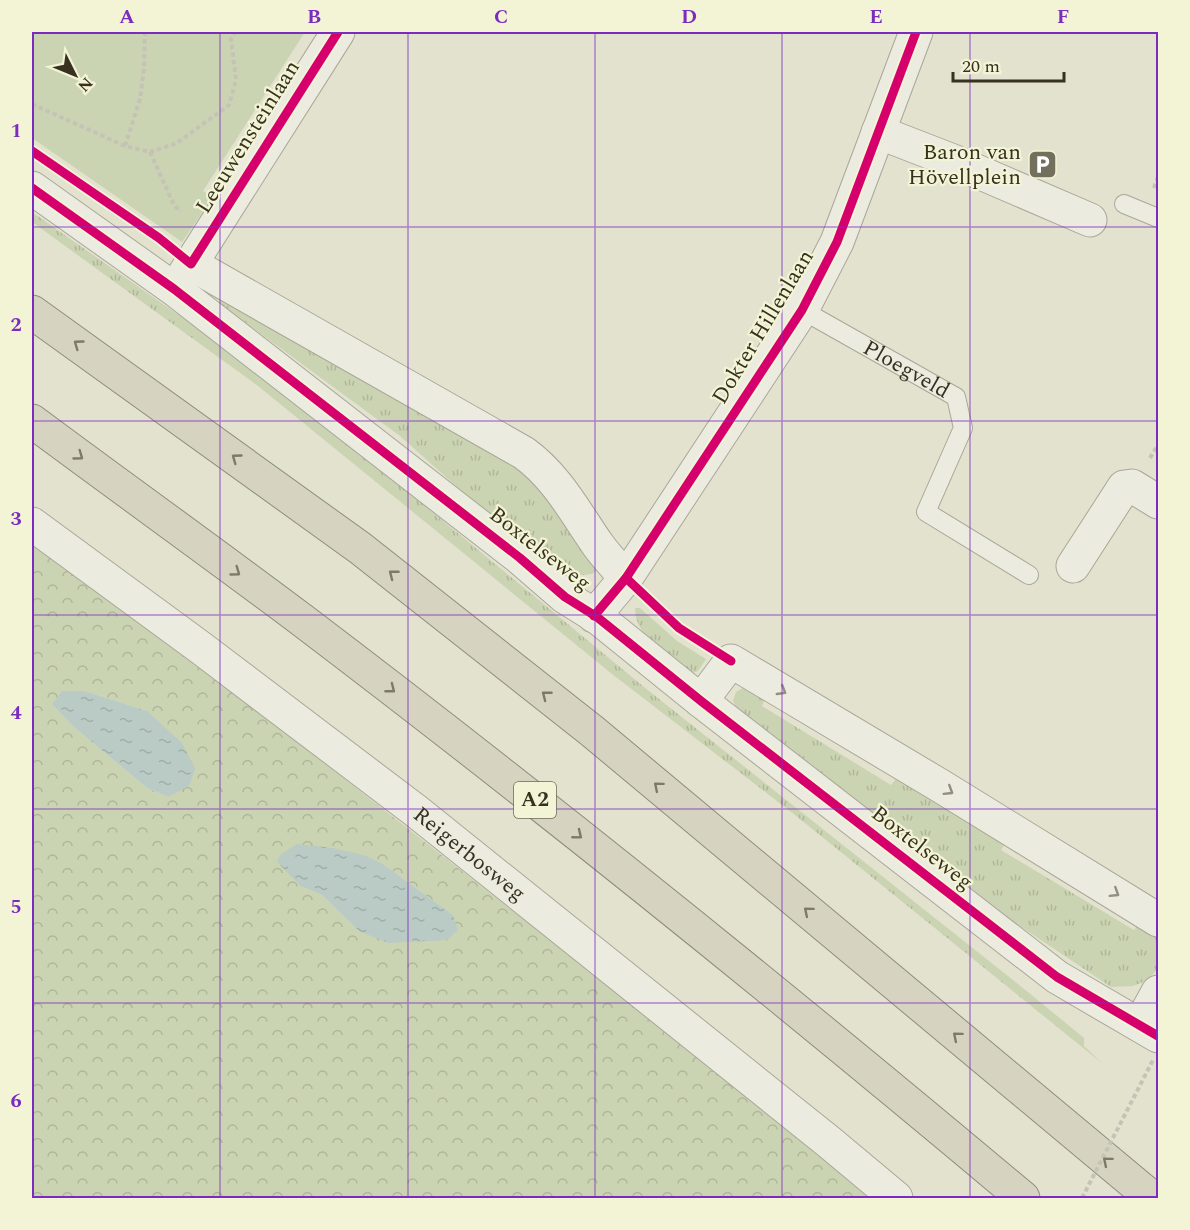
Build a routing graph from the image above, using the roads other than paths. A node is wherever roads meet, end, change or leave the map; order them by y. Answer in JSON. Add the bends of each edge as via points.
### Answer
{"nodes":[{"id":1,"x":338,"y":32,"type":"edge"},
{"id":2,"x":916,"y":32,"type":"edge"},
{"id":3,"x":878,"y":132,"type":"junction"},
{"id":4,"x":32,"y":188,"type":"edge"},
{"id":5,"x":1124,"y":204,"type":"dead end"},
{"id":6,"x":1158,"y":218,"type":"edge"},
{"id":7,"x":1090,"y":220,"type":"dead end"},
{"id":8,"x":183,"y":276,"type":"junction"},
{"id":9,"x":801,"y":310,"type":"junction"},
{"id":10,"x":32,"y":312,"type":"edge"},
{"id":11,"x":32,"y":421,"type":"edge"},
{"id":12,"x":1158,"y":502,"type":"edge"},
{"id":13,"x":32,"y":524,"type":"edge"},
{"id":14,"x":1074,"y":566,"type":"dead end"},
{"id":15,"x":1029,"y":575,"type":"dead end"},
{"id":16,"x":626,"y":578,"type":"junction"},
{"id":17,"x":594,"y":616,"type":"junction"},
{"id":18,"x":701,"y":701,"type":"junction"},
{"id":19,"x":1158,"y":920,"type":"edge"},
{"id":20,"x":1158,"y":992,"type":"edge"},
{"id":21,"x":1150,"y":1040,"type":"edge"},
{"id":22,"x":896,"y":1198,"type":"edge"},
{"id":23,"x":1023,"y":1198,"type":"edge"},
{"id":24,"x":1152,"y":1198,"type":"edge"}],
"edges":[{"from":1,"to":8,"type":"street","name":"Leeuwensteinlaan"},
{"from":2,"to":3,"type":"street","name":"Dokter Hillenlaan"},
{"from":3,"to":7,"type":"street"},
{"from":3,"to":9,"type":"street","name":"Dokter Hillenlaan","via":[[837,242]]},
{"from":4,"to":8,"type":"street","name":"Boxtelseweg"},
{"from":5,"to":6,"type":"lane"},
{"from":8,"to":16,"type":"street","name":"Boxtelseweg","via":[[503,442],[541,466]]},
{"from":8,"to":17,"type":"street","name":"Boxtelseweg","via":[[565,597]]},
{"from":9,"to":15,"type":"lane","name":"Ploegveld","via":[[956,397],[963,428],[926,512]]},
{"from":9,"to":16,"type":"street","name":"Dokter Hillenlaan"},
{"from":24,"to":10,"type":"highway","one_way":true,"via":[[592,731],[360,548]]},
{"from":11,"to":23,"type":"highway","number":"A2","one_way":true,"via":[[301,620],[546,809]]},
{"from":12,"to":14,"type":"street","via":[[1132,486],[1124,487]]},
{"from":13,"to":22,"type":"street","name":"Reigerbosweg","via":[[425,818]]},
{"from":16,"to":17,"type":"street","name":"Dokter Hillenlaan"},
{"from":17,"to":18,"type":"street","name":"Boxtelseweg"},
{"from":18,"to":19,"type":"street","one_way":true,"via":[[732,661]]},
{"from":18,"to":21,"type":"street","name":"Boxtelseweg","via":[[1056,977]]},
{"from":20,"to":21,"type":"street"}]}
